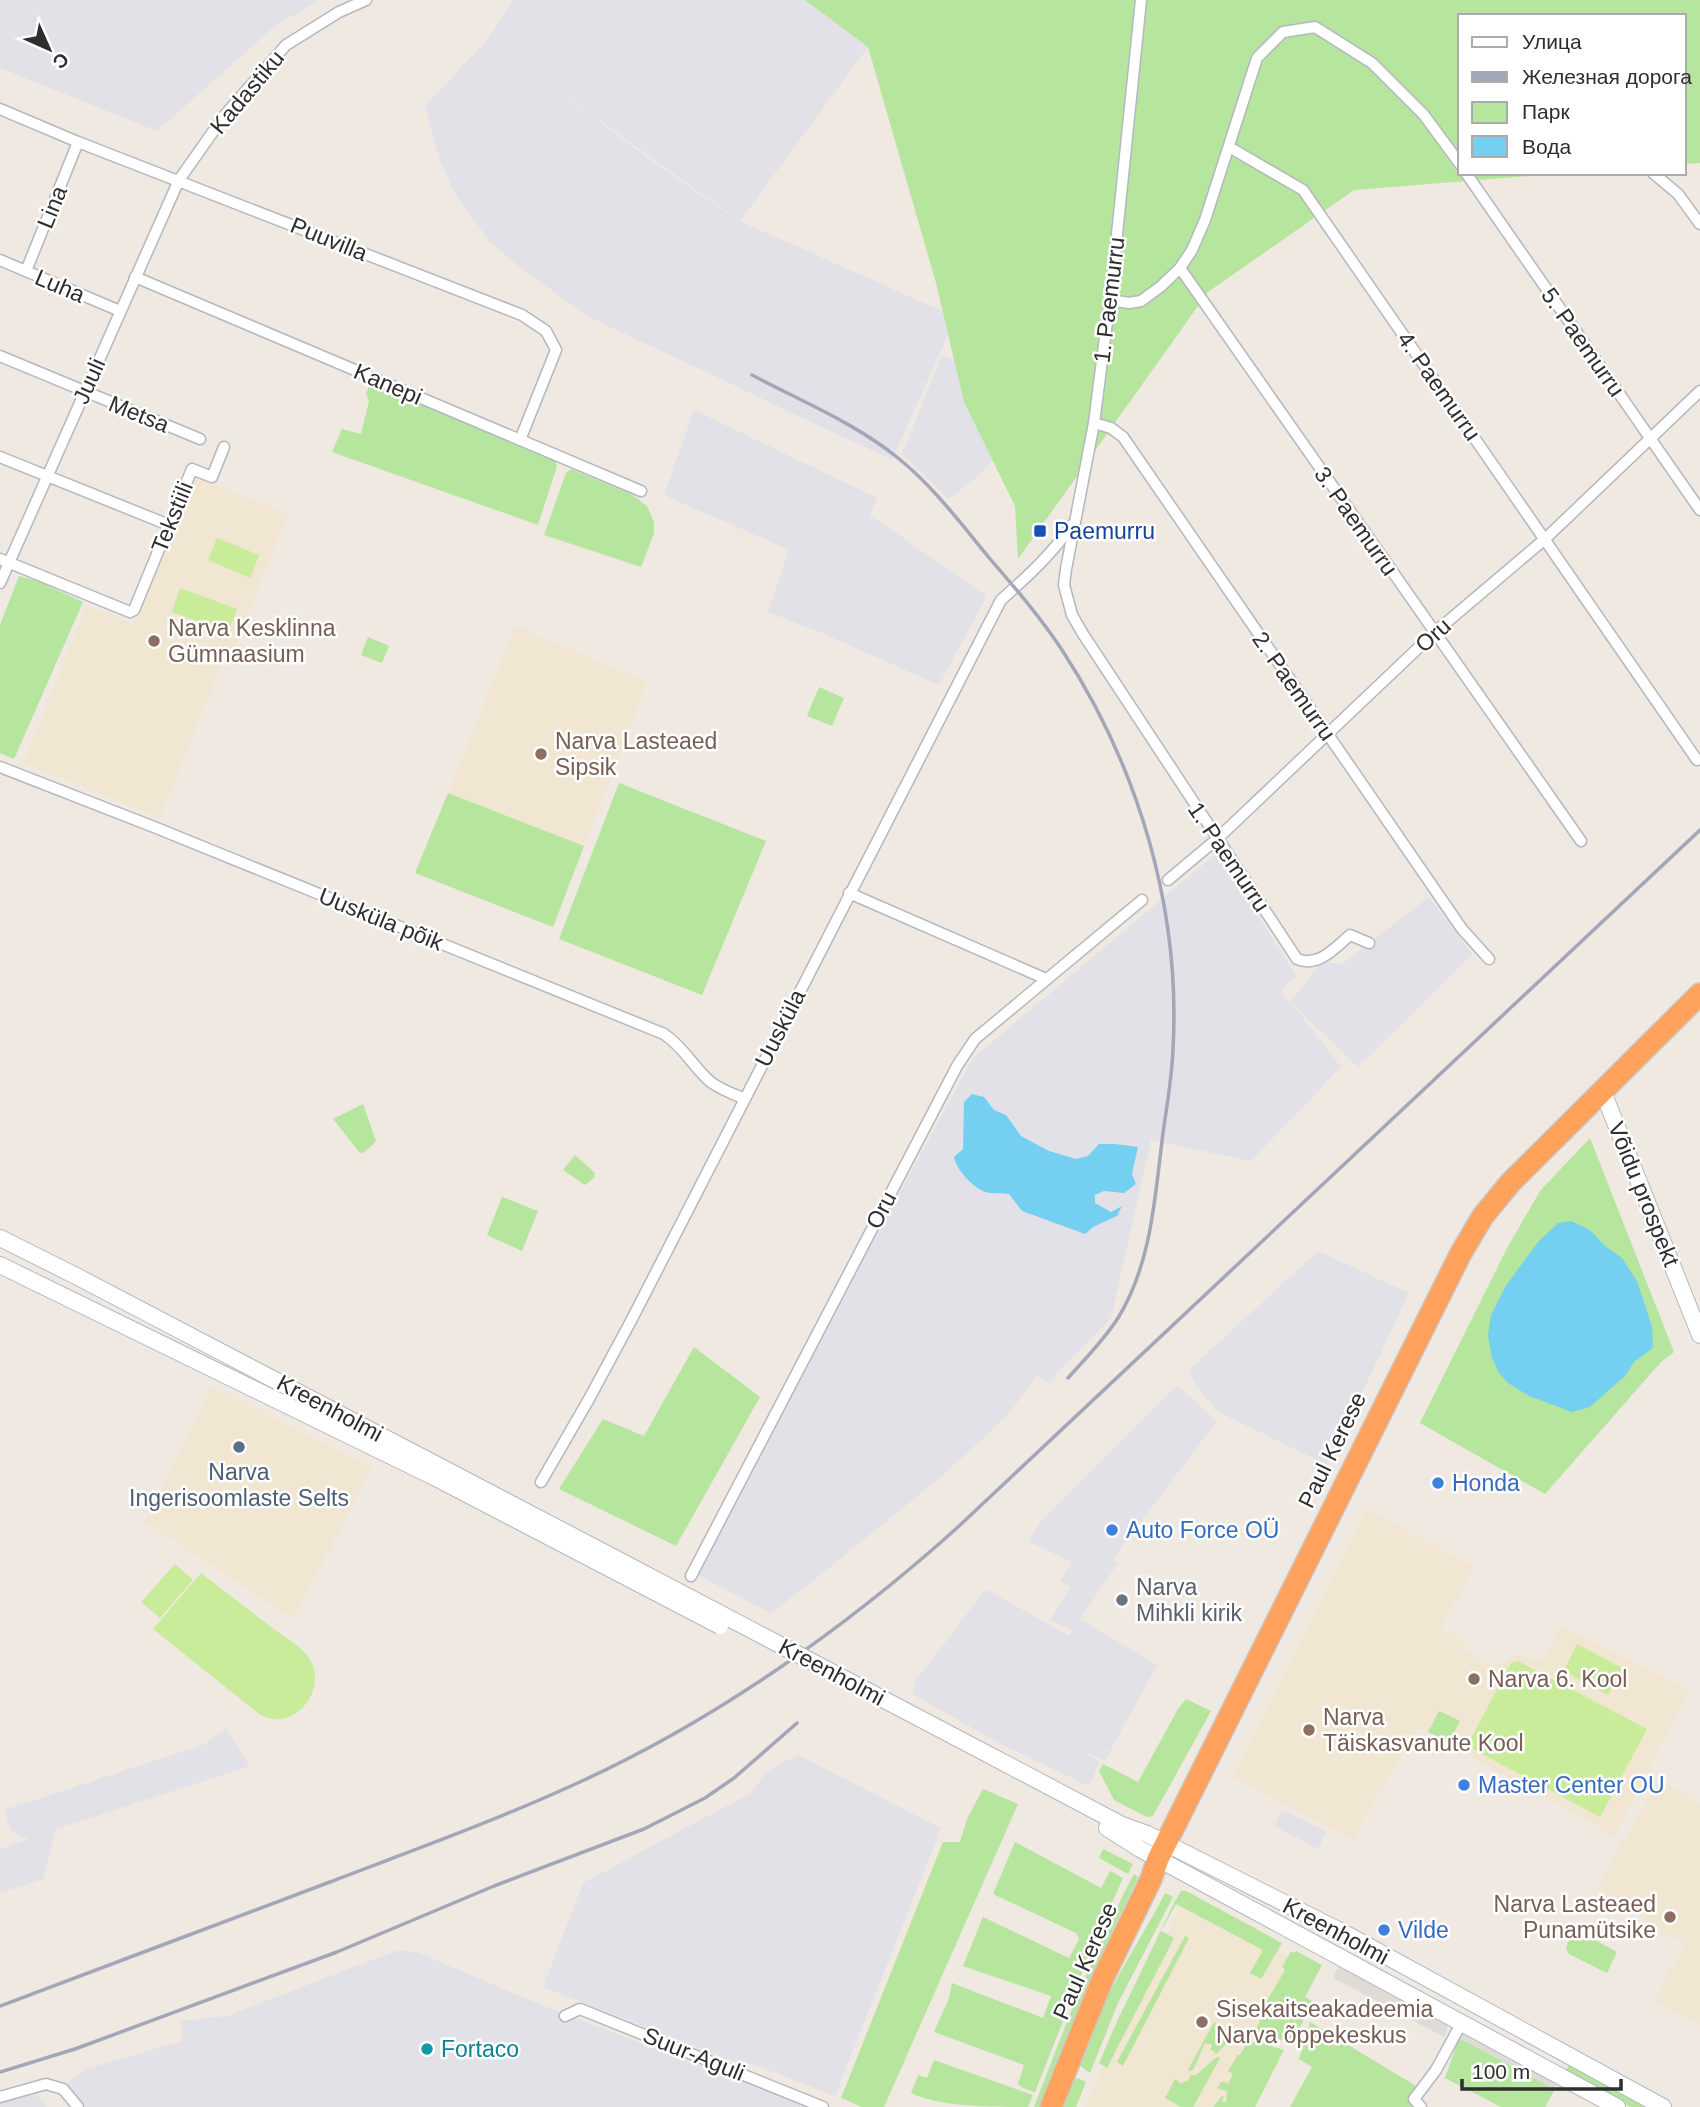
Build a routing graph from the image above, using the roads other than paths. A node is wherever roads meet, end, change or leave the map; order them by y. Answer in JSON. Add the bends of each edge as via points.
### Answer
{"nodes":[{"id":1,"x":366,"y":0,"type":"edge"},
{"id":2,"x":1142,"y":0,"type":"edge"},
{"id":3,"x":0,"y":109,"type":"edge"},
{"id":4,"x":78,"y":142,"type":"junction"},
{"id":5,"x":1229,"y":147,"type":"junction"},
{"id":6,"x":1458,"y":160,"type":"edge"},
{"id":7,"x":1467,"y":175,"type":"edge"},
{"id":8,"x":1655,"y":175,"type":"edge"},
{"id":9,"x":179,"y":180,"type":"junction"},
{"id":10,"x":1700,"y":223,"type":"edge"},
{"id":11,"x":0,"y":260,"type":"edge"},
{"id":12,"x":1180,"y":268,"type":"junction"},
{"id":13,"x":26,"y":271,"type":"junction"},
{"id":14,"x":135,"y":277,"type":"junction"},
{"id":15,"x":1110,"y":300,"type":"junction"},
{"id":16,"x":120,"y":311,"type":"junction"},
{"id":17,"x":0,"y":356,"type":"edge"},
{"id":18,"x":84,"y":391,"type":"junction"},
{"id":19,"x":1700,"y":391,"type":"edge"},
{"id":20,"x":1094,"y":423,"type":"junction"},
{"id":21,"x":200,"y":439,"type":"dead end"},
{"id":22,"x":1650,"y":439,"type":"junction"},
{"id":23,"x":520,"y":440,"type":"junction"},
{"id":24,"x":225,"y":447,"type":"dead end"},
{"id":25,"x":0,"y":457,"type":"edge"},
{"id":26,"x":47,"y":475,"type":"junction"},
{"id":27,"x":641,"y":491,"type":"dead end"},
{"id":28,"x":1700,"y":510,"type":"edge"},
{"id":29,"x":1076,"y":520,"type":"junction"},
{"id":30,"x":169,"y":525,"type":"junction"},
{"id":31,"x":1545,"y":539,"type":"junction"},
{"id":32,"x":5,"y":560,"type":"edge"},
{"id":33,"x":1025,"y":580,"type":"joint"},
{"id":34,"x":0,"y":583,"type":"edge"},
{"id":35,"x":1434,"y":633,"type":"junction"},
{"id":36,"x":1328,"y":735,"type":"junction"},
{"id":37,"x":1698,"y":760,"type":"dead end"},
{"id":38,"x":0,"y":767,"type":"edge"},
{"id":39,"x":1217,"y":839,"type":"junction"},
{"id":40,"x":1581,"y":841,"type":"dead end"},
{"id":41,"x":1168,"y":880,"type":"dead end"},
{"id":42,"x":849,"y":893,"type":"junction"},
{"id":43,"x":1142,"y":900,"type":"dead end"},
{"id":44,"x":1368,"y":943,"type":"dead end"},
{"id":45,"x":1489,"y":959,"type":"dead end"},
{"id":46,"x":1046,"y":979,"type":"junction"},
{"id":47,"x":1700,"y":994,"type":"edge"},
{"id":48,"x":1603,"y":1092,"type":"junction"},
{"id":49,"x":743,"y":1098,"type":"junction"},
{"id":50,"x":0,"y":1238,"type":"edge"},
{"id":51,"x":0,"y":1265,"type":"edge"},
{"id":52,"x":78,"y":1277,"type":"junction"},
{"id":53,"x":68,"y":1298,"type":"junction"},
{"id":54,"x":1700,"y":1335,"type":"edge"},
{"id":55,"x":541,"y":1482,"type":"dead end"},
{"id":56,"x":604,"y":1558,"type":"junction"},
{"id":57,"x":691,"y":1576,"type":"dead end"},
{"id":58,"x":1162,"y":1851,"type":"junction"},
{"id":59,"x":565,"y":2016,"type":"dead end"},
{"id":60,"x":1462,"y":2022,"type":"junction"},
{"id":61,"x":0,"y":2097,"type":"edge"},
{"id":62,"x":78,"y":2107,"type":"edge"},
{"id":63,"x":823,"y":2107,"type":"edge"},
{"id":64,"x":1051,"y":2107,"type":"edge"},
{"id":65,"x":1421,"y":2107,"type":"edge"},
{"id":66,"x":1617,"y":2107,"type":"edge"},
{"id":67,"x":1663,"y":2107,"type":"edge"}],
"edges":[{"from":1,"to":9,"type":"street","name":"Kadastiku","via":[[286,45],[224,116]]},
{"from":2,"to":15,"type":"street","name":"1. Paemurru"},
{"from":3,"to":4,"type":"street","name":"Puuvilla"},
{"from":4,"to":9,"type":"street","name":"Puuvilla"},
{"from":4,"to":13,"type":"street","name":"Lina"},
{"from":5,"to":6,"type":"street","via":[[1257,58],[1283,32],[1315,27],[1372,63],[1424,115]]},
{"from":5,"to":12,"type":"street","via":[[1205,220]]},
{"from":5,"to":31,"type":"street","name":"4. Paemurru","via":[[1303,190]]},
{"from":7,"to":22,"type":"street","name":"5. Paemurru"},
{"from":8,"to":10,"type":"street","via":[[1678,194]]},
{"from":9,"to":14,"type":"street","name":"Juuli"},
{"from":9,"to":23,"type":"street","name":"Puuvilla","via":[[522,316],[546,331],[555,350]]},
{"from":11,"to":13,"type":"street","name":"Luha"},
{"from":12,"to":15,"type":"street","via":[[1141,301]]},
{"from":12,"to":35,"type":"street","name":"3. Paemurru"},
{"from":13,"to":16,"type":"street","name":"Luha"},
{"from":14,"to":16,"type":"street","name":"Juuli"},
{"from":14,"to":23,"type":"street","name":"Kanepi"},
{"from":15,"to":20,"type":"street","name":"1. Paemurru"},
{"from":16,"to":18,"type":"street","name":"Juuli"},
{"from":17,"to":18,"type":"street","name":"Metsa"},
{"from":18,"to":21,"type":"street","name":"Metsa"},
{"from":18,"to":26,"type":"street","name":"Juuli"},
{"from":19,"to":22,"type":"street","name":"Oru"},
{"from":20,"to":29,"type":"street","name":"1. Paemurru"},
{"from":20,"to":36,"type":"street","name":"2. Paemurru","via":[[1123,438]]},
{"from":22,"to":28,"type":"street","name":"5. Paemurru"},
{"from":22,"to":31,"type":"street","name":"Oru"},
{"from":23,"to":27,"type":"street","name":"Kanepi"},
{"from":24,"to":30,"type":"street","name":"Tekstiili","via":[[212,477],[192,469]]},
{"from":25,"to":26,"type":"street"},
{"from":26,"to":30,"type":"street"},
{"from":26,"to":32,"type":"street","name":"Juuli"},
{"from":29,"to":33,"type":"street","name":"1. Paemurru"},
{"from":29,"to":39,"type":"street","name":"1. Paemurru","via":[[1064,585],[1072,615]]},
{"from":30,"to":32,"type":"street","name":"Tekstiili","via":[[130,611]]},
{"from":31,"to":35,"type":"street","name":"Oru"},
{"from":31,"to":37,"type":"street","name":"4. Paemurru"},
{"from":32,"to":34,"type":"street","name":"Juuli"},
{"from":33,"to":42,"type":"street","name":"Uusküla","via":[[1001,600]]},
{"from":35,"to":36,"type":"street","name":"Oru"},
{"from":35,"to":40,"type":"street","name":"3. Paemurru"},
{"from":36,"to":39,"type":"street","name":"Oru"},
{"from":36,"to":45,"type":"street","name":"2. Paemurru","via":[[1462,929]]},
{"from":38,"to":49,"type":"street","name":"Uusküla põik","via":[[664,1034],[680,1045],[713,1083]]},
{"from":39,"to":41,"type":"street","name":"Oru"},
{"from":39,"to":44,"type":"street","name":"1. Paemurru","via":[[1297,959],[1307,963],[1319,960],[1350,935]]},
{"from":42,"to":46,"type":"street"},
{"from":42,"to":49,"type":"street","name":"Uusküla"},
{"from":43,"to":46,"type":"street","name":"Oru"},
{"from":46,"to":57,"type":"street","name":"Oru","via":[[975,1039],[957,1066]]},
{"from":47,"to":48,"type":"highway","name":"Paul Kerese"},
{"from":48,"to":54,"type":"main road","name":"Võidu prospekt"},
{"from":48,"to":58,"type":"highway","name":"Paul Kerese","via":[[1511,1182],[1461,1253]]},
{"from":49,"to":55,"type":"street","name":"Uusküla","via":[[614,1353]]},
{"from":50,"to":52,"type":"main road","name":"Kreenholmi"},
{"from":51,"to":53,"type":"main road","name":"Kreenholmi"},
{"from":52,"to":53,"type":"main road"},
{"from":52,"to":56,"type":"main road","name":"Kreenholmi"},
{"from":53,"to":56,"type":"main road","name":"Kreenholmi"},
{"from":56,"to":58,"type":"main road","name":"Kreenholmi","bridge":true,"via":[[993,1763],[1122,1825]]},
{"from":58,"to":60,"type":"main road","name":"Kreenholmi"},
{"from":58,"to":64,"type":"highway","name":"Paul Kerese"},
{"from":58,"to":67,"type":"main road","name":"Kreenholmi","via":[[1346,1934]]},
{"from":59,"to":63,"type":"street","name":"Suur-Aguli","via":[[580,2009]]},
{"from":60,"to":65,"type":"street","via":[[1415,2099]]},
{"from":60,"to":66,"type":"main road","name":"Kreenholmi"},
{"from":61,"to":62,"type":"street","via":[[46,2084],[63,2089]]}]}
